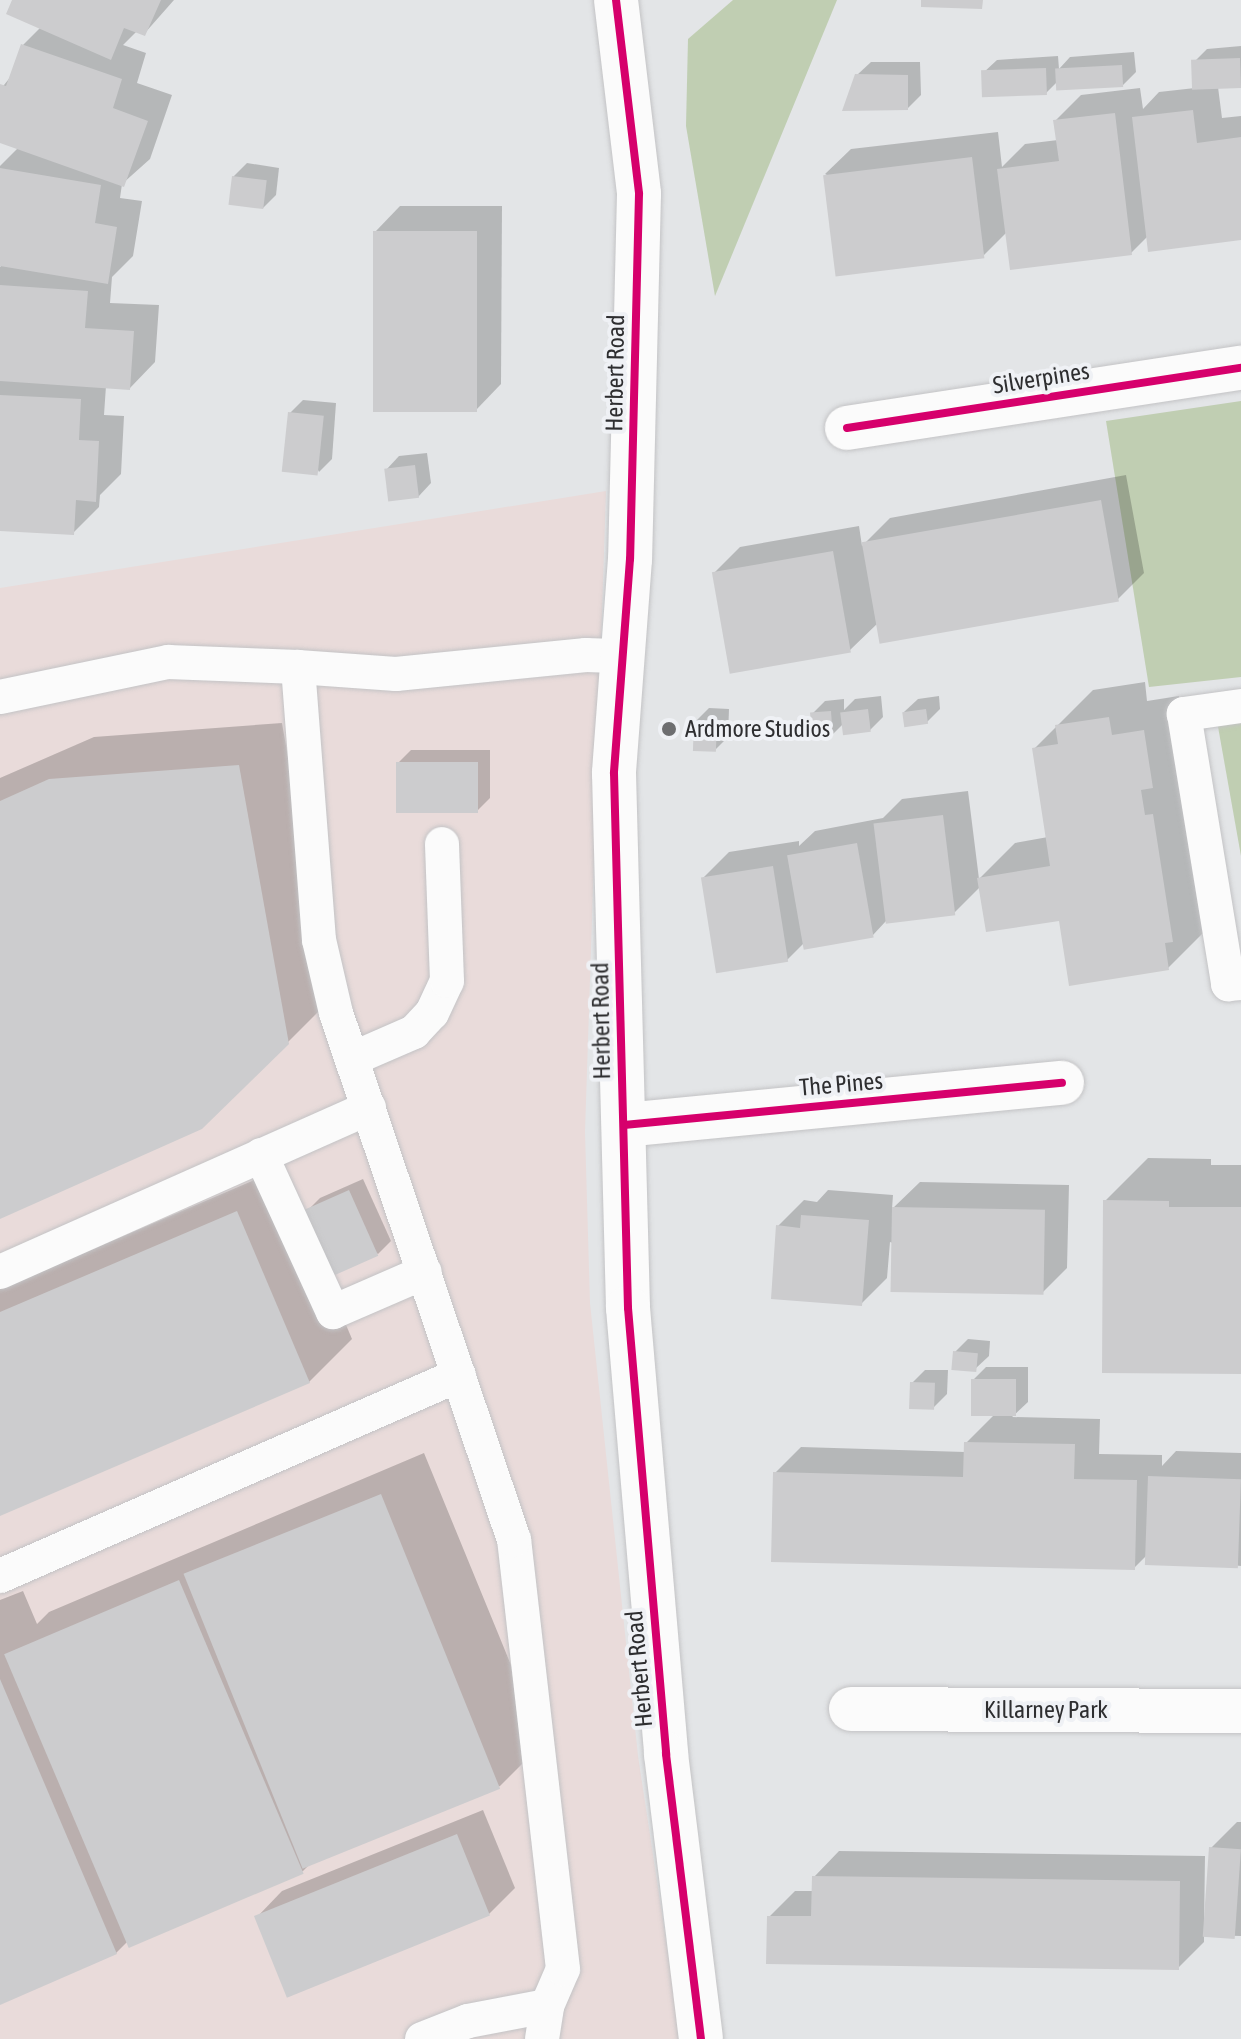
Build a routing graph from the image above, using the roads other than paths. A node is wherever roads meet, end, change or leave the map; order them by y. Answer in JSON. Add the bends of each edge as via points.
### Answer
{"nodes":[{"id":1,"x":616,"y":0,"type":"edge"},
{"id":2,"x":1241,"y":368,"type":"edge"},
{"id":3,"x":847,"y":428,"type":"dead end"},
{"id":4,"x":622,"y":656,"type":"junction"},
{"id":5,"x":298,"y":667,"type":"junction"},
{"id":6,"x":0,"y":697,"type":"edge"},
{"id":7,"x":1241,"y":706,"type":"edge"},
{"id":8,"x":442,"y":844,"type":"dead end"},
{"id":9,"x":1241,"y":983,"type":"edge"},
{"id":10,"x":352,"y":1059,"type":"junction"},
{"id":11,"x":1062,"y":1083,"type":"dead end"},
{"id":12,"x":369,"y":1108,"type":"junction"},
{"id":13,"x":624,"y":1125,"type":"junction"},
{"id":14,"x":261,"y":1155,"type":"junction"},
{"id":15,"x":0,"y":1272,"type":"edge"},
{"id":16,"x":425,"y":1272,"type":"junction"},
{"id":17,"x":459,"y":1375,"type":"junction"},
{"id":18,"x":0,"y":1576,"type":"edge"},
{"id":19,"x":851,"y":1709,"type":"dead end"},
{"id":20,"x":1241,"y":1711,"type":"edge"},
{"id":21,"x":547,"y":2006,"type":"junction"},
{"id":22,"x":422,"y":2039,"type":"edge"},
{"id":23,"x":542,"y":2039,"type":"edge"},
{"id":24,"x":701,"y":2039,"type":"edge"}],
"edges":[{"from":1,"to":4,"type":"street","name":"Herbert Road","via":[[639,194],[630,559]]},
{"from":2,"to":3,"type":"street","name":"Silverpines"},
{"from":4,"to":5,"type":"lane","via":[[396,674]]},
{"from":4,"to":13,"type":"street","name":"Herbert Road","via":[[614,773]]},
{"from":5,"to":6,"type":"lane","via":[[168,662]]},
{"from":5,"to":10,"type":"lane","via":[[319,940]]},
{"from":7,"to":9,"type":"lane","via":[[1184,714],[1228,984]]},
{"from":8,"to":10,"type":"lane","via":[[447,981],[432,1013],[414,1032]]},
{"from":10,"to":12,"type":"lane"},
{"from":11,"to":13,"type":"street","name":"The Pines"},
{"from":12,"to":14,"type":"lane"},
{"from":12,"to":16,"type":"lane"},
{"from":13,"to":24,"type":"street","name":"Herbert Road","via":[[633,1369],[666,1754]]},
{"from":14,"to":15,"type":"lane"},
{"from":14,"to":16,"type":"lane","via":[[333,1312]]},
{"from":16,"to":17,"type":"lane"},
{"from":17,"to":18,"type":"lane"},
{"from":17,"to":21,"type":"lane","via":[[514,1540],[563,1969]]},
{"from":19,"to":20,"type":"street","name":"Killarney Park"},
{"from":21,"to":22,"type":"lane","via":[[468,2021]]},
{"from":21,"to":23,"type":"lane"}]}
